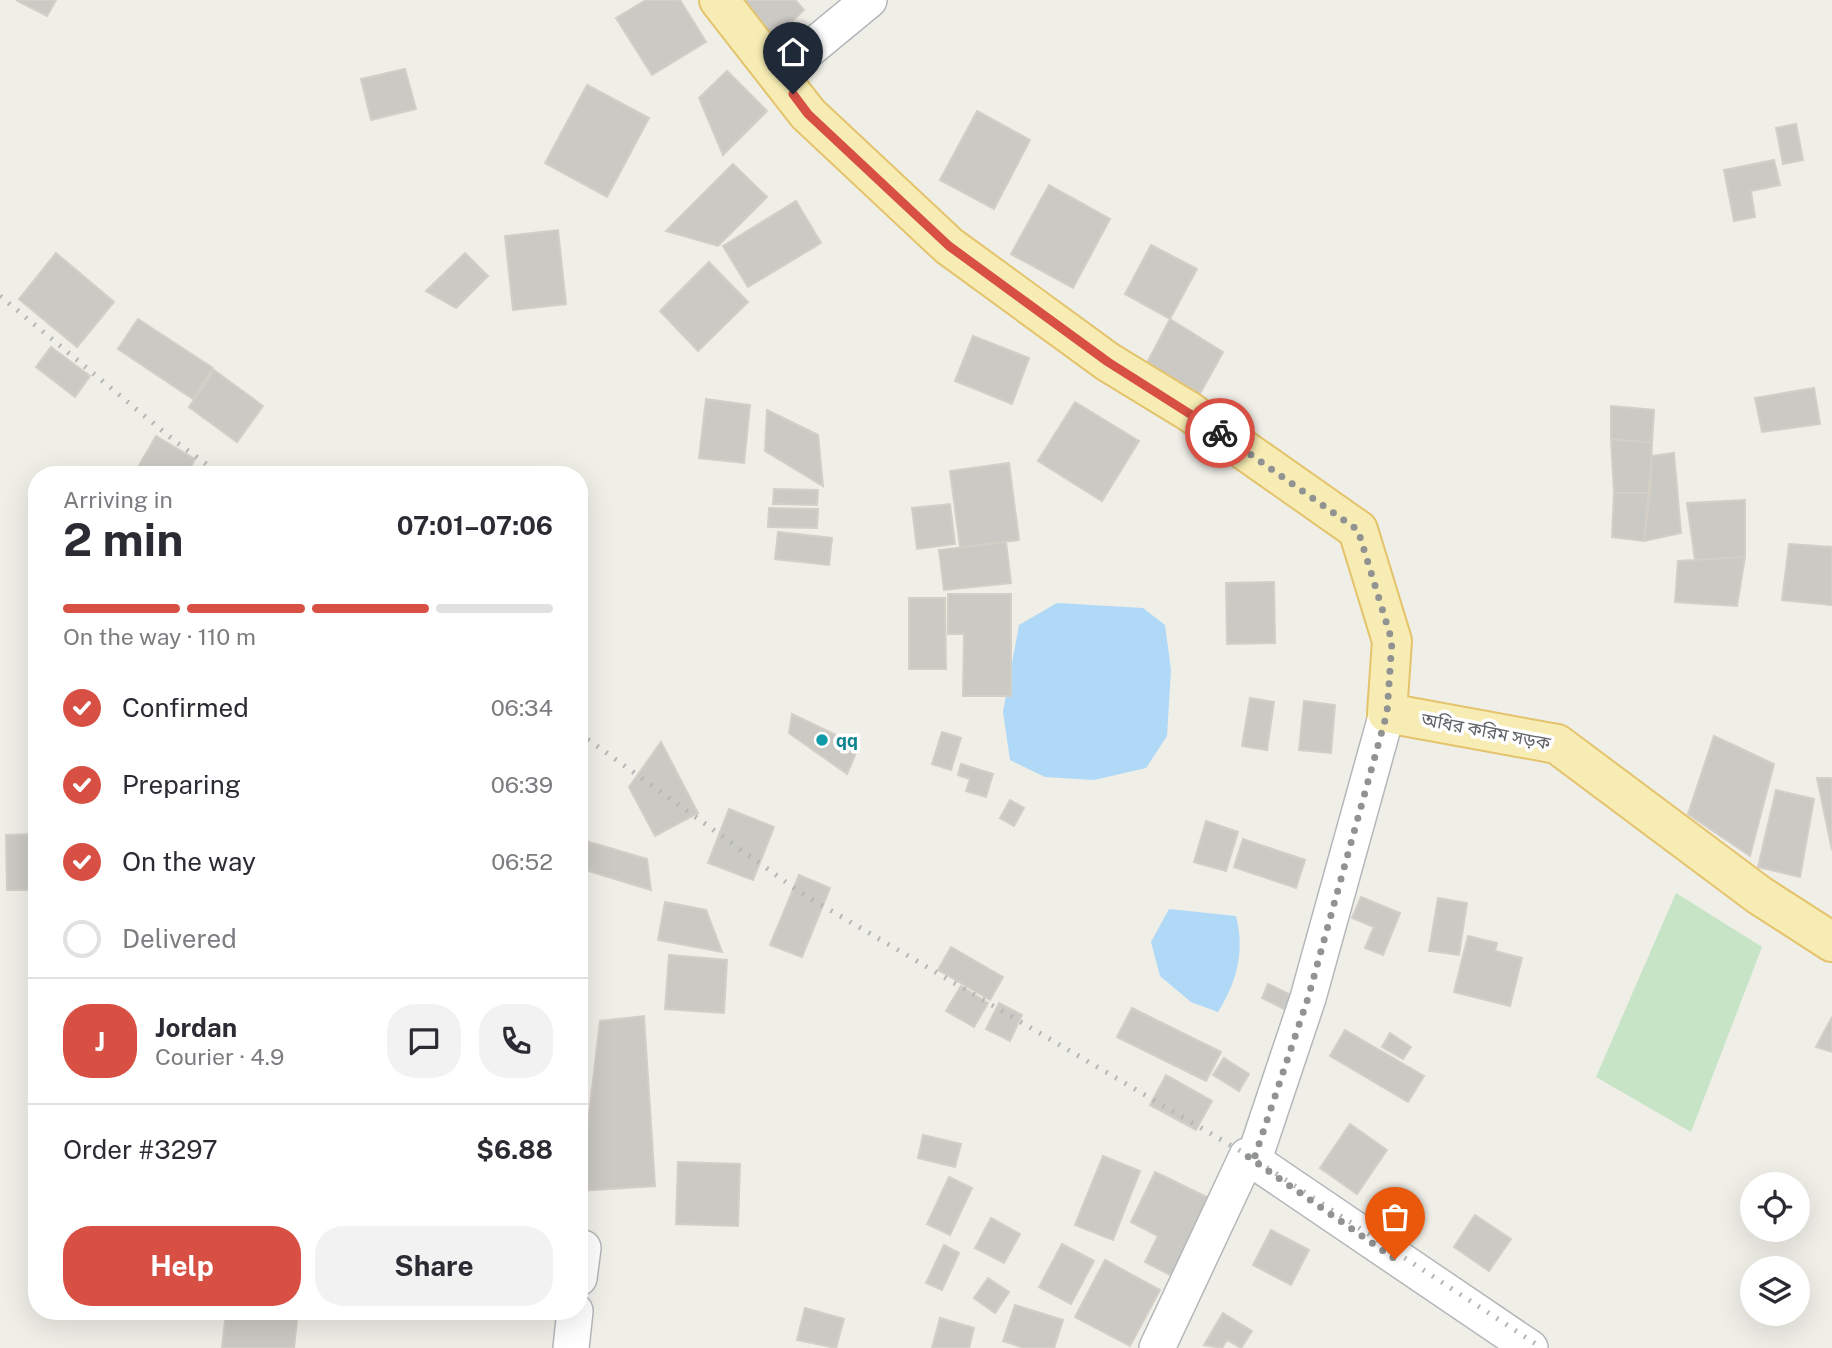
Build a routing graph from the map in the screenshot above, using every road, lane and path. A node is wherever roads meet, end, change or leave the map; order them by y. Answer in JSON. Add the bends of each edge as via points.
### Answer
{"nodes":[{"id":1,"x":719,"y":0,"type":"edge"},
{"id":2,"x":869,"y":0,"type":"edge"},
{"id":3,"x":778,"y":75,"type":"junction"},
{"id":4,"x":1387,"y":713,"type":"junction"},
{"id":5,"x":1832,"y":942,"type":"edge"},
{"id":6,"x":1247,"y":1156,"type":"junction"},
{"id":7,"x":574,"y":1320,"type":"edge"},
{"id":8,"x":571,"y":1348,"type":"edge"},
{"id":9,"x":1157,"y":1348,"type":"edge"},
{"id":10,"x":1530,"y":1348,"type":"edge"}],
"edges":[{"from":1,"to":3,"type":"main road"},
{"from":2,"to":3,"type":"street"},
{"from":3,"to":4,"type":"main road","via":[[808,114],[949,246],[1108,362],[1189,412],[1358,530],[1392,641]]},
{"from":4,"to":5,"type":"main road","name":"অধির করিম সড়ক","via":[[1558,744],[1759,895]]},
{"from":4,"to":6,"type":"street","via":[[1308,998],[1254,1159]]},
{"from":6,"to":9,"type":"street"},
{"from":6,"to":10,"type":"street"},
{"from":7,"to":8,"type":"street"}]}
